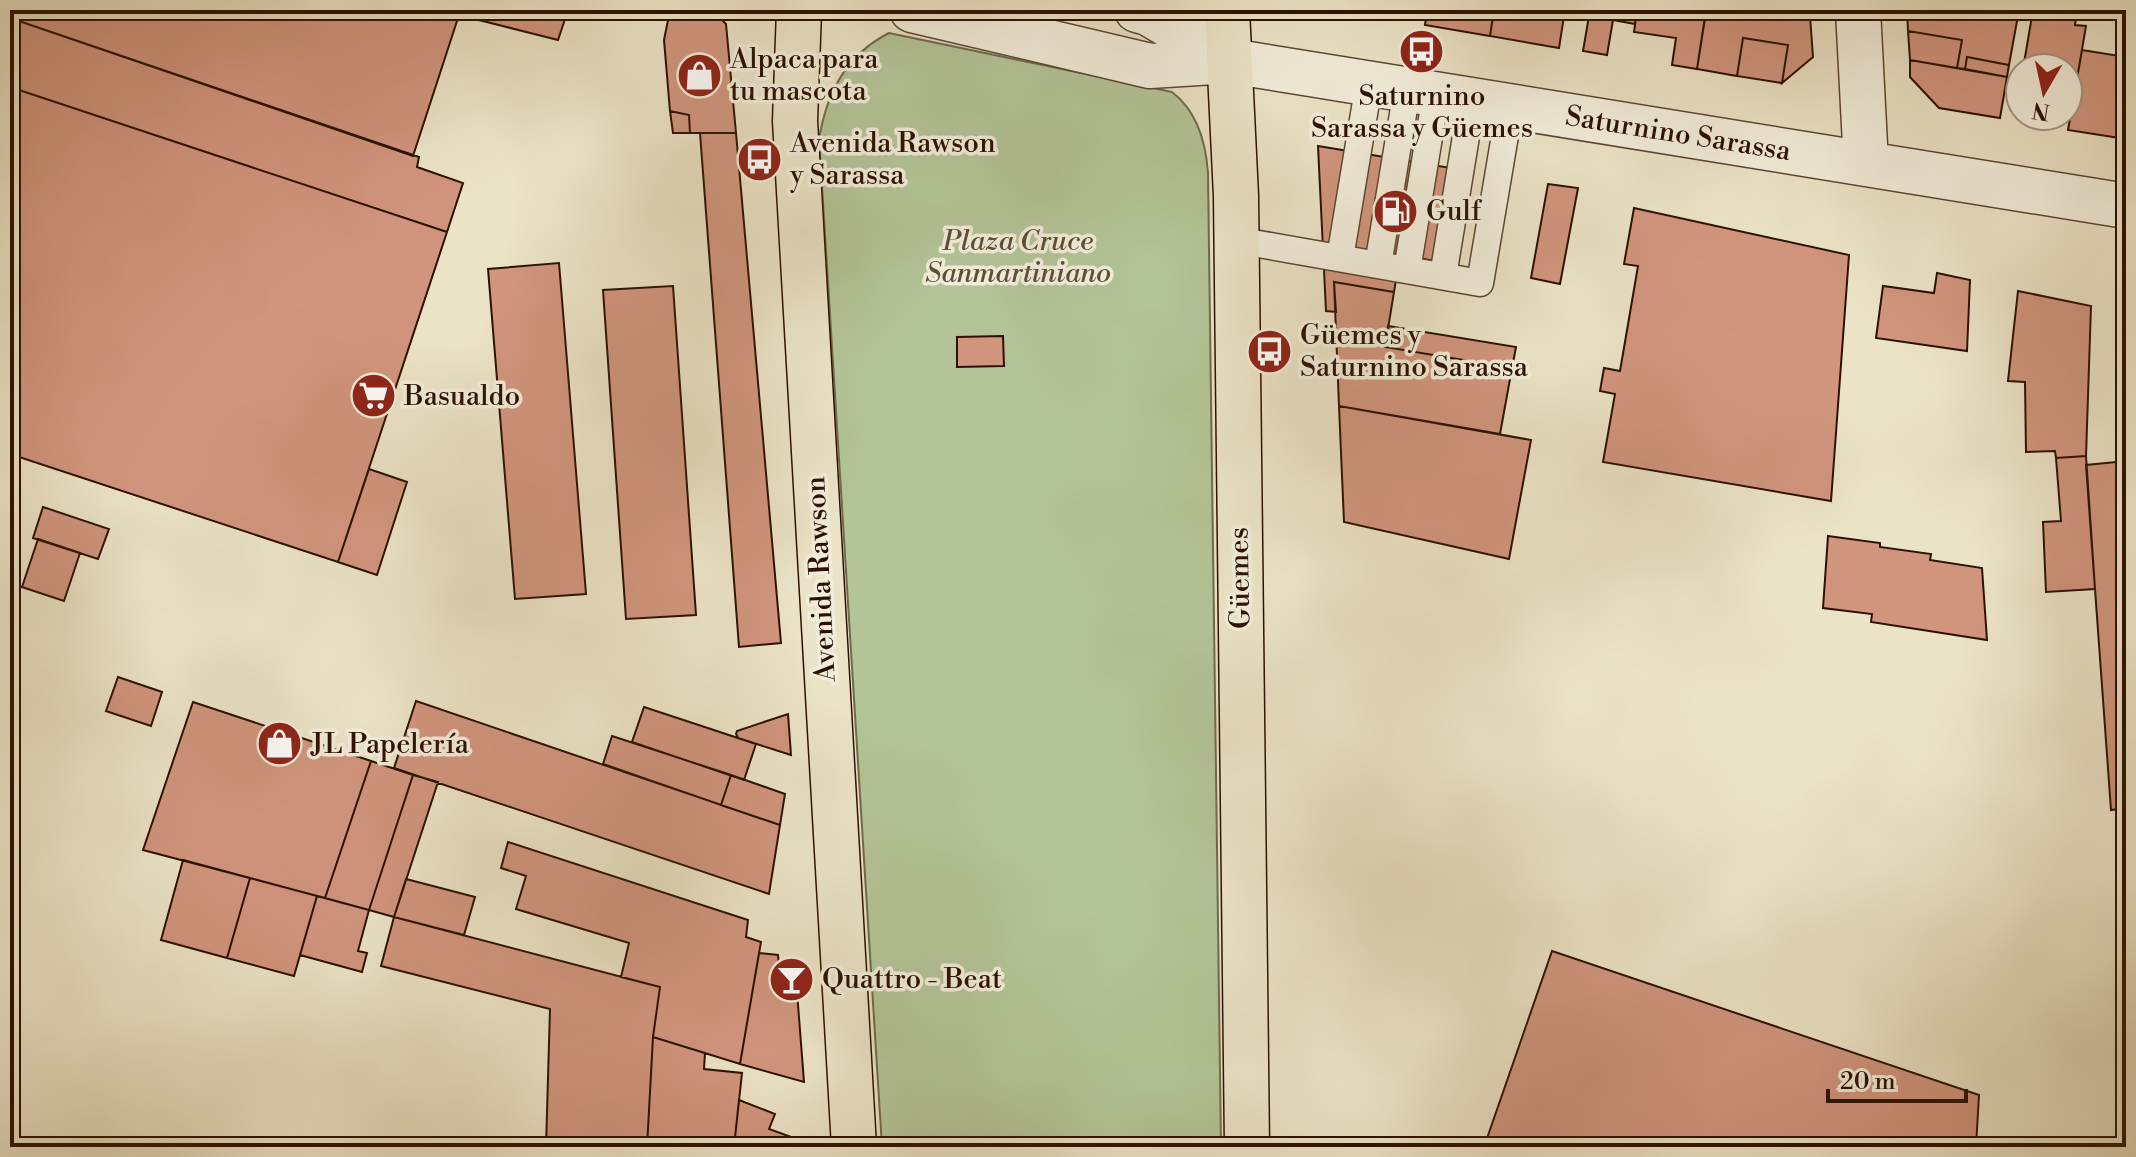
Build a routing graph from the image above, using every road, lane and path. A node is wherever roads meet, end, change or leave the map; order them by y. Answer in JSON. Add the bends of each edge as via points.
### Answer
{"nodes":[{"id":1,"x":799,"y":10,"type":"edge"},
{"id":2,"x":912,"y":10,"type":"edge"},
{"id":3,"x":1137,"y":10,"type":"edge"},
{"id":4,"x":1227,"y":10,"type":"edge"},
{"id":5,"x":1858,"y":10,"type":"edge"},
{"id":6,"x":1230,"y":61,"type":"junction"},
{"id":7,"x":1434,"y":94,"type":"junction"},
{"id":8,"x":1866,"y":164,"type":"junction"},
{"id":9,"x":2126,"y":206,"type":"edge"},
{"id":10,"x":1236,"y":240,"type":"junction"},
{"id":11,"x":1361,"y":262,"type":"junction"},
{"id":12,"x":1423,"y":273,"type":"junction"},
{"id":13,"x":854,"y":1147,"type":"edge"},
{"id":14,"x":1247,"y":1147,"type":"edge"}],
"edges":[{"from":1,"to":13,"type":"main road","name":"Avenida Rawson","via":[[795,121]]},
{"from":2,"to":6,"type":"street","name":"Saturnino Sarassa","via":[[1150,66]]},
{"from":3,"to":6,"type":"street","name":"Saturnino Sarassa"},
{"from":4,"to":6,"type":"main road","name":"Güemes"},
{"from":5,"to":8,"type":"street"},
{"from":6,"to":7,"type":"street","name":"Saturnino Sarassa"},
{"from":6,"to":10,"type":"main road","name":"Güemes"},
{"from":7,"to":8,"type":"street","name":"Saturnino Sarassa"},
{"from":7,"to":11,"type":"lane"},
{"from":7,"to":11,"type":"lane"},
{"from":7,"to":12,"type":"lane"},
{"from":7,"to":12,"type":"lane"},
{"from":7,"to":12,"type":"lane","via":[[1480,283]]},
{"from":8,"to":9,"type":"street","name":"Saturnino Sarassa"},
{"from":10,"to":11,"type":"lane"},
{"from":10,"to":14,"type":"main road","name":"Güemes"},
{"from":11,"to":12,"type":"lane"}]}
